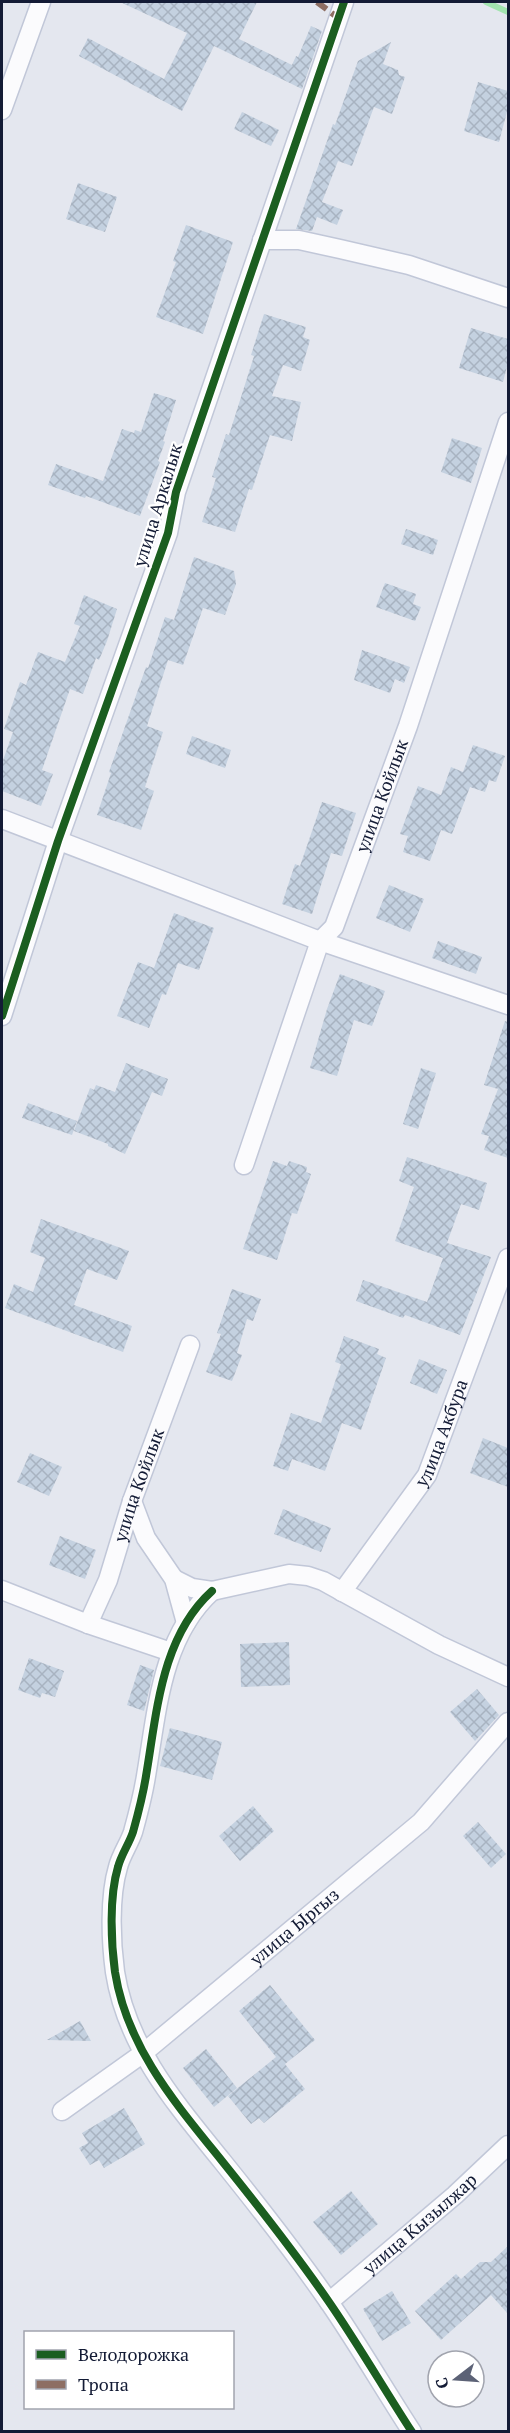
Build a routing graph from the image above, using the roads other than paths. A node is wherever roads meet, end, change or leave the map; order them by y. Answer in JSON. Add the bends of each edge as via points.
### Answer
{"nodes":[{"id":1,"x":41,"y":2,"type":"edge"},
{"id":2,"x":344,"y":2,"type":"edge"},
{"id":3,"x":2,"y":110,"type":"edge"},
{"id":4,"x":262,"y":240,"type":"junction"},
{"id":5,"x":508,"y":298,"type":"edge"},
{"id":6,"x":508,"y":422,"type":"edge"},
{"id":7,"x":2,"y":819,"type":"edge"},
{"id":8,"x":58,"y":841,"type":"junction"},
{"id":9,"x":320,"y":940,"type":"junction"},
{"id":10,"x":508,"y":1005,"type":"edge"},
{"id":11,"x":2,"y":1016,"type":"edge"},
{"id":12,"x":244,"y":1165,"type":"dead end"},
{"id":13,"x":508,"y":1258,"type":"edge"},
{"id":14,"x":190,"y":1345,"type":"dead end"},
{"id":15,"x":132,"y":1501,"type":"junction"},
{"id":16,"x":174,"y":1579,"type":"junction"},
{"id":17,"x":2,"y":1590,"type":"edge"},
{"id":18,"x":212,"y":1591,"type":"junction"},
{"id":19,"x":342,"y":1592,"type":"junction"},
{"id":20,"x":186,"y":1623,"type":"junction"},
{"id":21,"x":88,"y":1624,"type":"junction"},
{"id":22,"x":171,"y":1652,"type":"junction"},
{"id":23,"x":508,"y":1677,"type":"edge"},
{"id":24,"x":508,"y":1722,"type":"edge"},
{"id":25,"x":142,"y":2054,"type":"junction"},
{"id":26,"x":62,"y":2111,"type":"dead end"},
{"id":27,"x":508,"y":2145,"type":"edge"},
{"id":28,"x":329,"y":2302,"type":"junction"},
{"id":29,"x":412,"y":2432,"type":"edge"}],
"edges":[{"from":1,"to":3,"type":"street"},
{"from":2,"to":4,"type":"street","name":"улица Аркалык"},
{"from":4,"to":5,"type":"street","via":[[299,240],[409,265]]},
{"from":4,"to":8,"type":"street","name":"улица Аркалык","via":[[176,492],[168,533]]},
{"from":6,"to":9,"type":"street","name":"улица Койлык","via":[[408,726],[334,927]]},
{"from":7,"to":8,"type":"street"},
{"from":8,"to":9,"type":"street"},
{"from":8,"to":11,"type":"street","name":"улица Аркалык"},
{"from":9,"to":10,"type":"street"},
{"from":9,"to":12,"type":"street","name":"улица Койлык"},
{"from":13,"to":19,"type":"street","name":"улица Акбура","via":[[428,1475]]},
{"from":14,"to":15,"type":"street","name":"улица Койлык"},
{"from":15,"to":16,"type":"street","via":[[146,1538]]},
{"from":15,"to":21,"type":"street","name":"улица Койлык","via":[[108,1580]]},
{"from":16,"to":18,"type":"street","via":[[192,1588]]},
{"from":16,"to":20,"type":"street"},
{"from":17,"to":21,"type":"street"},
{"from":18,"to":19,"type":"street","via":[[289,1574],[308,1576]]},
{"from":18,"to":20,"type":"street","via":[[197,1604]]},
{"from":19,"to":23,"type":"street"},
{"from":20,"to":22,"type":"street"},
{"from":21,"to":22,"type":"street"},
{"from":22,"to":25,"type":"street","via":[[159,1695],[145,1780],[113,1891],[115,1972],[124,2012]]},
{"from":24,"to":25,"type":"street","name":"улица Ыргыз","via":[[422,1822]]},
{"from":25,"to":26,"type":"street","name":"улица Ыргыз"},
{"from":25,"to":28,"type":"street","via":[[181,2112]]},
{"from":27,"to":28,"type":"street","name":"улица Кызылжар"},
{"from":28,"to":29,"type":"street"}]}
